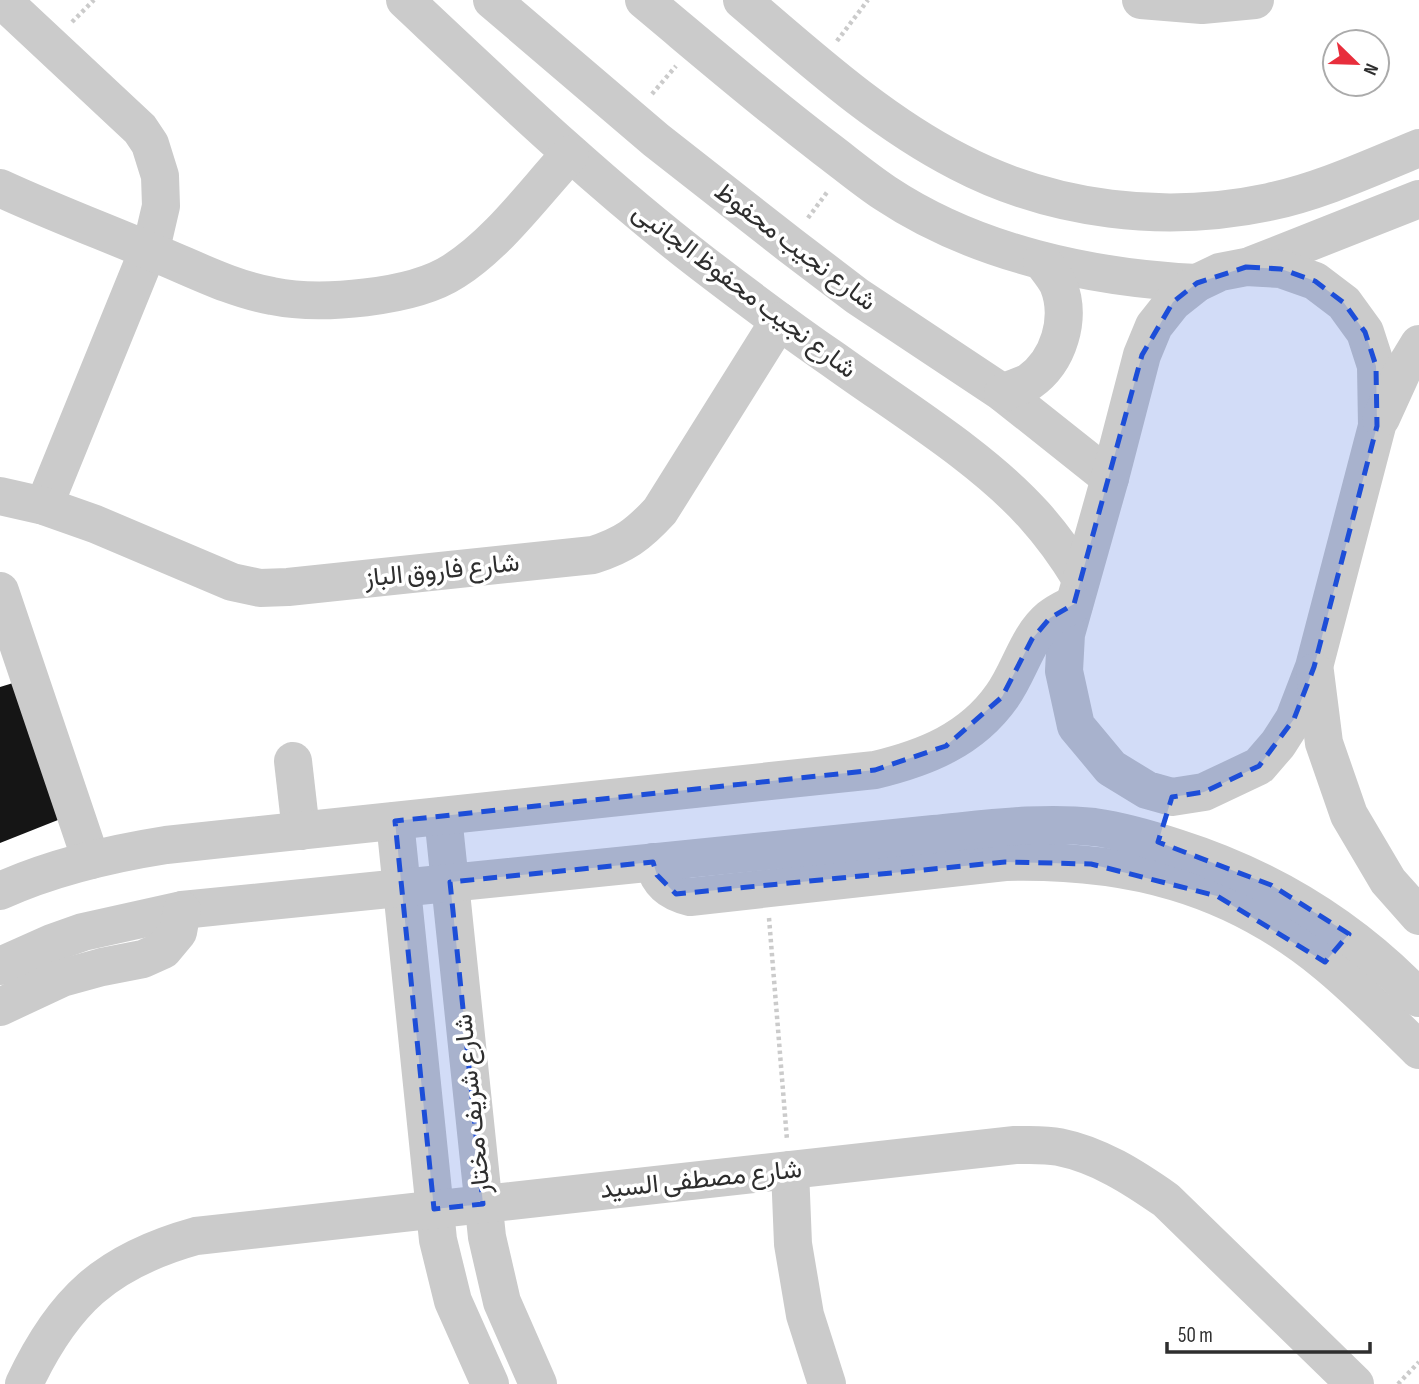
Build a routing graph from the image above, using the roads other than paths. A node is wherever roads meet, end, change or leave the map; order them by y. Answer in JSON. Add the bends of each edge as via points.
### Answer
{"nodes":[{"id":1,"x":2,"y":0,"type":"edge"},
{"id":2,"x":405,"y":0,"type":"edge"},
{"id":3,"x":492,"y":0,"type":"edge"},
{"id":4,"x":644,"y":0,"type":"edge"},
{"id":5,"x":742,"y":0,"type":"edge"},
{"id":6,"x":1141,"y":0,"type":"edge"},
{"id":7,"x":1255,"y":0,"type":"edge"},
{"id":8,"x":1201,"y":3,"type":"edge"},
{"id":9,"x":819,"y":65,"type":"junction"},
{"id":10,"x":782,"y":115,"type":"junction"},
{"id":11,"x":1419,"y":148,"type":"edge"},
{"id":12,"x":570,"y":154,"type":"junction"},
{"id":13,"x":0,"y":188,"type":"edge"},
{"id":14,"x":1419,"y":199,"type":"edge"},
{"id":15,"x":148,"y":250,"type":"junction"},
{"id":16,"x":1042,"y":261,"type":"junction"},
{"id":17,"x":1245,"y":267,"type":"junction"},
{"id":18,"x":1198,"y":283,"type":"junction"},
{"id":19,"x":779,"y":321,"type":"junction"},
{"id":20,"x":1419,"y":344,"type":"edge"},
{"id":21,"x":1003,"y":393,"type":"junction"},
{"id":22,"x":1377,"y":426,"type":"junction"},
{"id":23,"x":1110,"y":478,"type":"junction"},
{"id":24,"x":0,"y":496,"type":"edge"},
{"id":25,"x":44,"y":506,"type":"junction"},
{"id":26,"x":0,"y":591,"type":"edge"},
{"id":27,"x":1077,"y":591,"type":"junction"},
{"id":28,"x":1314,"y":667,"type":"junction"},
{"id":29,"x":293,"y":761,"type":"dead end"},
{"id":30,"x":1172,"y":797,"type":"junction"},
{"id":31,"x":443,"y":816,"type":"junction"},
{"id":32,"x":395,"y":821,"type":"junction"},
{"id":33,"x":301,"y":831,"type":"junction"},
{"id":34,"x":1158,"y":842,"type":"junction"},
{"id":35,"x":936,"y":852,"type":"junction"},
{"id":36,"x":91,"y":860,"type":"junction"},
{"id":37,"x":653,"y":862,"type":"junction"},
{"id":38,"x":450,"y":882,"type":"junction"},
{"id":39,"x":401,"y":887,"type":"junction"},
{"id":40,"x":0,"y":891,"type":"edge"},
{"id":41,"x":182,"y":910,"type":"junction"},
{"id":42,"x":1419,"y":916,"type":"edge"},
{"id":43,"x":1337,"y":948,"type":"junction"},
{"id":44,"x":0,"y":967,"type":"edge"},
{"id":45,"x":1419,"y":998,"type":"edge"},
{"id":46,"x":0,"y":1007,"type":"edge"},
{"id":47,"x":1419,"y":1050,"type":"edge"},
{"id":48,"x":790,"y":1170,"type":"junction"},
{"id":49,"x":483,"y":1204,"type":"junction"},
{"id":50,"x":434,"y":1209,"type":"junction"},
{"id":51,"x":24,"y":1384,"type":"edge"},
{"id":52,"x":490,"y":1384,"type":"edge"},
{"id":53,"x":538,"y":1384,"type":"edge"},
{"id":54,"x":827,"y":1384,"type":"edge"},
{"id":55,"x":1355,"y":1384,"type":"edge"}],
"edges":[{"from":1,"to":15,"type":"street","via":[[141,129],[150,144],[162,191]]},
{"from":2,"to":12,"type":"street","name":"شارع نجيب محفوظ الجانبى"},
{"from":3,"to":21,"type":"street","name":"شارع نجيب محفوظ","via":[[631,119],[790,245],[857,296]]},
{"from":4,"to":10,"type":"street"},
{"from":5,"to":9,"type":"street"},
{"from":6,"to":8,"type":"street"},
{"from":7,"to":8,"type":"street"},
{"from":9,"to":10,"type":"street"},
{"from":9,"to":11,"type":"street","via":[[960,163],[1049,197],[1097,207],[1204,212],[1270,202]]},
{"from":10,"to":16,"type":"street","via":[[885,193],[988,243]]},
{"from":12,"to":15,"type":"street","via":[[482,250],[452,273],[417,287],[341,299],[272,296]]},
{"from":12,"to":19,"type":"street","name":"شارع نجيب محفوظ الجانبى"},
{"from":13,"to":15,"type":"street"},
{"from":14,"to":17,"type":"street"},
{"from":15,"to":25,"type":"street"},
{"from":16,"to":18,"type":"street","via":[[1145,281]]},
{"from":16,"to":21,"type":"street","via":[[1058,283],[1064,310],[1061,338],[1049,363],[1028,382]]},
{"from":17,"to":18,"type":"street"},
{"from":17,"to":22,"type":"street","via":[[1282,269],[1315,281],[1344,303],[1365,332],[1377,366]]},
{"from":18,"to":23,"type":"street","via":[[1173,302],[1154,326]]},
{"from":19,"to":25,"type":"street","name":"شارع فاروق الباز","via":[[660,511],[618,547],[593,555],[260,587],[232,582]]},
{"from":19,"to":27,"type":"street","name":"شارع نجيب محفوظ الجانبى","via":[[1006,486],[1059,545]]},
{"from":20,"to":22,"type":"street"},
{"from":21,"to":23,"type":"street","name":"شارع نجيب محفوظ"},
{"from":22,"to":28,"type":"street"},
{"from":23,"to":27,"type":"street"},
{"from":24,"to":25,"type":"street","name":"شارع فاروق الباز"},
{"from":26,"to":36,"type":"street"},
{"from":27,"to":30,"type":"street","via":[[1066,634],[1064,671],[1076,726],[1111,768],[1147,790]]},
{"from":27,"to":31,"type":"street","via":[[1032,639],[1002,697],[977,724],[946,746],[911,762],[875,770]]},
{"from":28,"to":30,"type":"street","via":[[1294,719],[1259,766],[1203,792]]},
{"from":28,"to":42,"type":"street","via":[[1324,743],[1349,815],[1388,881]]},
{"from":29,"to":33,"type":"street"},
{"from":30,"to":34,"type":"street"},
{"from":31,"to":32,"type":"street"},
{"from":31,"to":38,"type":"street","name":"شارع شريف مختار"},
{"from":32,"to":33,"type":"street"},
{"from":32,"to":39,"type":"street","name":"شارع شريف مختار"},
{"from":33,"to":36,"type":"street","via":[[166,845]]},
{"from":34,"to":35,"type":"street","via":[[1094,827],[1013,827]]},
{"from":34,"to":43,"type":"street","via":[[1219,861],[1271,885]]},
{"from":35,"to":37,"type":"street"},
{"from":35,"to":37,"type":"street","via":[[767,889],[690,897],[665,886]]},
{"from":35,"to":43,"type":"street","via":[[1005,862],[1091,864],[1176,881],[1217,896],[1287,934]]},
{"from":36,"to":40,"type":"street"},
{"from":37,"to":38,"type":"street"},
{"from":38,"to":39,"type":"street"},
{"from":38,"to":49,"type":"street","name":"شارع شريف مختار"},
{"from":39,"to":41,"type":"street"},
{"from":39,"to":50,"type":"street","name":"شارع شريف مختار"},
{"from":41,"to":44,"type":"street","via":[[83,932]]},
{"from":41,"to":46,"type":"street","via":[[178,932],[163,950],[62,978]]},
{"from":43,"to":45,"type":"street","via":[[1390,968]]},
{"from":43,"to":47,"type":"street"},
{"from":48,"to":49,"type":"street","name":"شارع مصطفى السيد"},
{"from":48,"to":54,"type":"street","via":[[793,1244],[801,1292]]},
{"from":48,"to":55,"type":"street","name":"شارع مصطفى السيد","via":[[1015,1145],[1057,1146],[1096,1158],[1166,1200]]},
{"from":49,"to":50,"type":"street","name":"شارع مصطفى السيد"},
{"from":49,"to":53,"type":"street","name":"شارع شريف مختار","via":[[502,1302]]},
{"from":50,"to":51,"type":"street","name":"شارع مصطفى السيد","via":[[196,1236],[162,1245],[130,1259],[75,1303],[52,1330]]},
{"from":50,"to":52,"type":"street","name":"شارع شريف مختار","via":[[453,1301]]}]}
